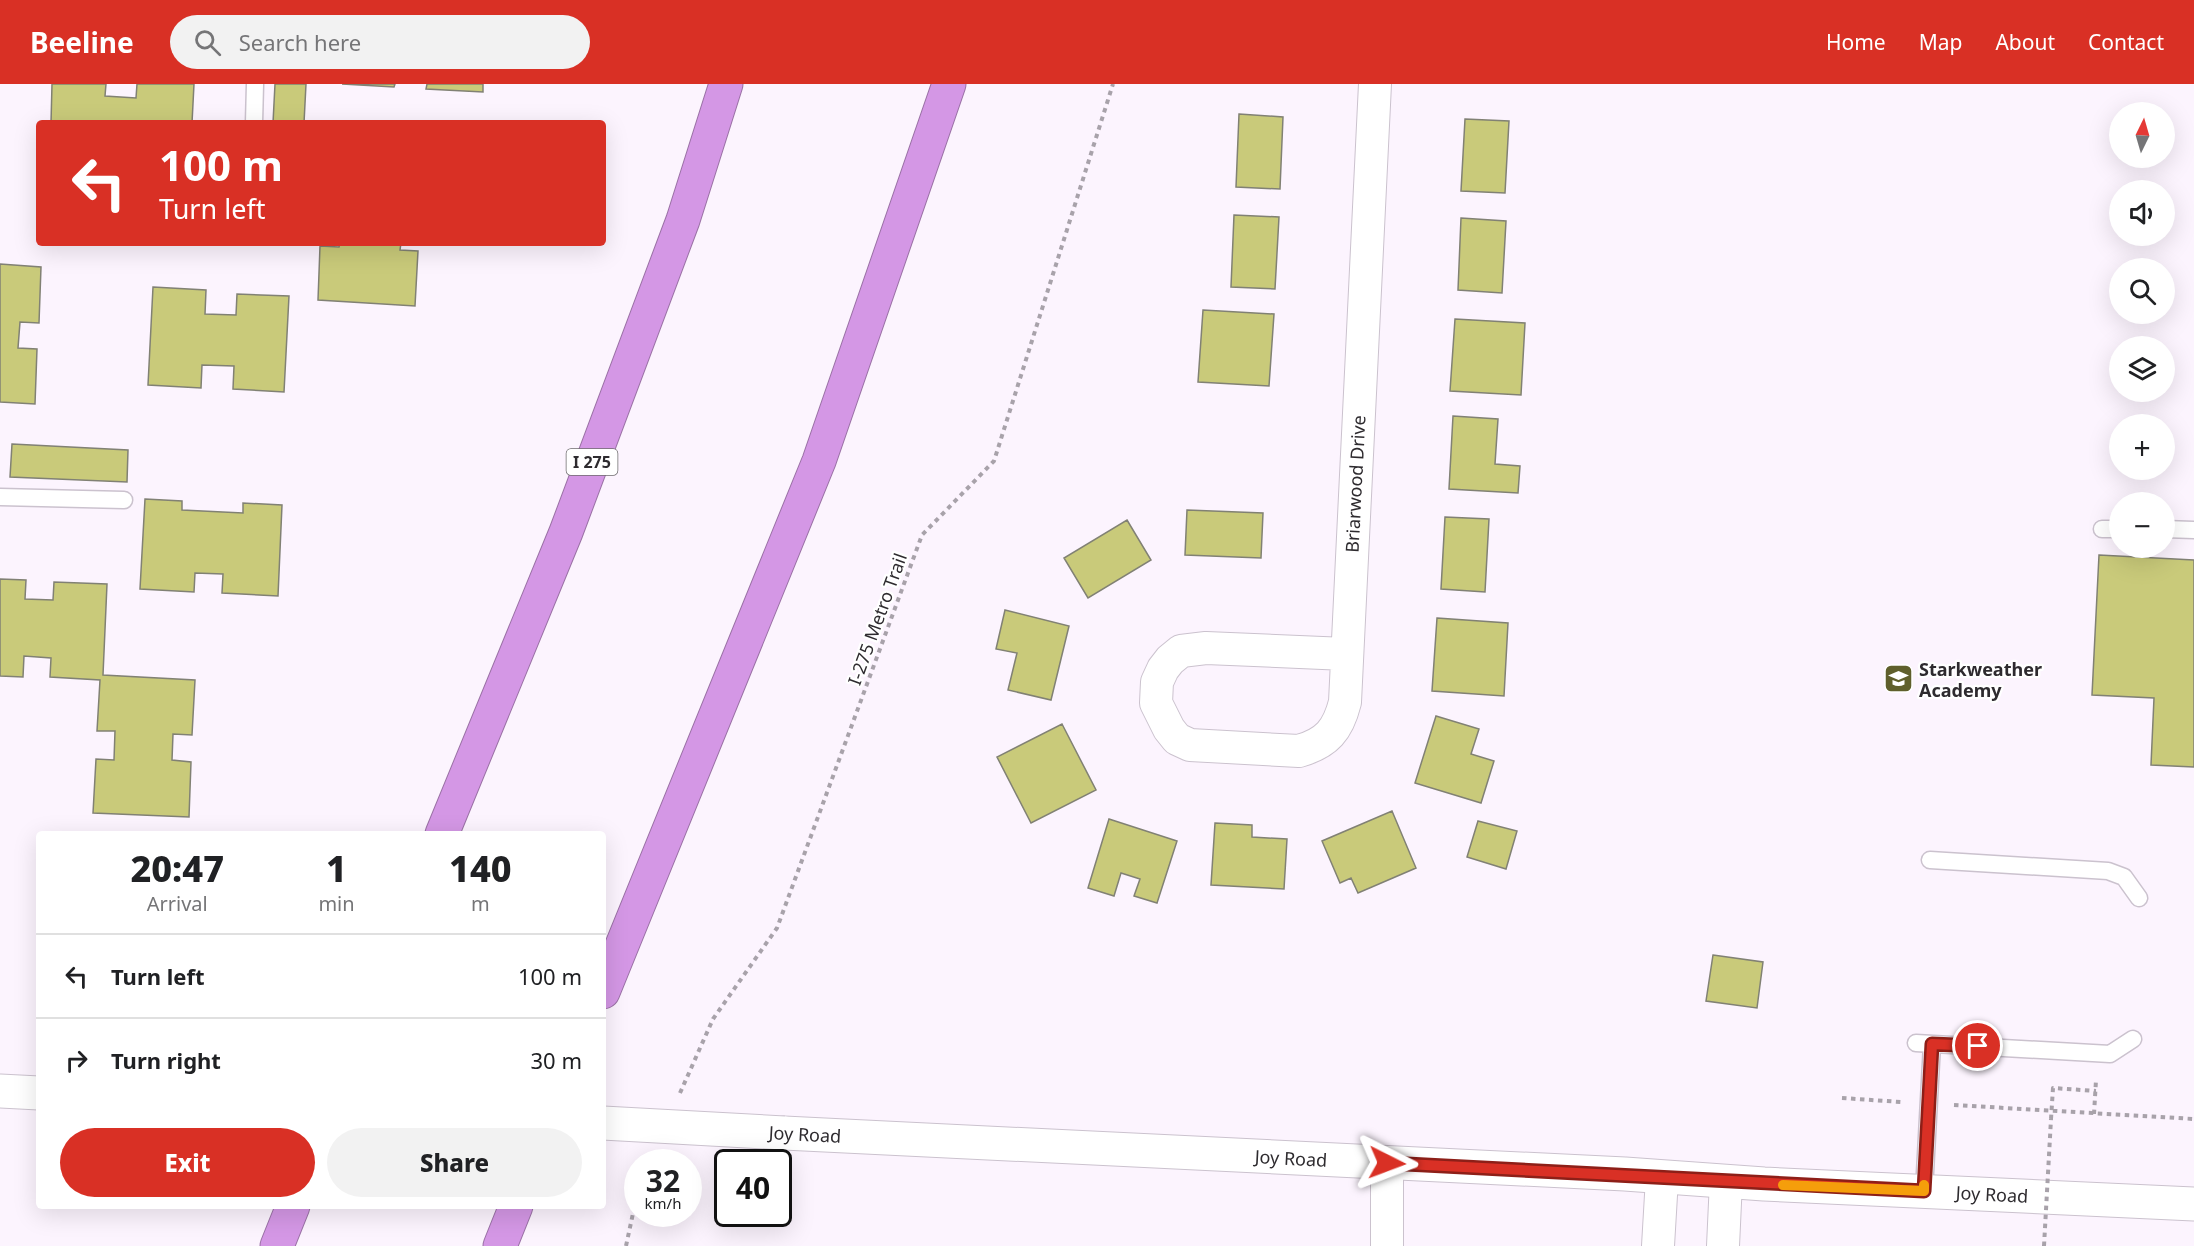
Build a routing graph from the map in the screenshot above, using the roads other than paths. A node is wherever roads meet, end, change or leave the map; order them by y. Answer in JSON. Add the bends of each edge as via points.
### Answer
{"nodes":[{"id":1,"x":255,"y":84,"type":"edge"},
{"id":2,"x":706,"y":84,"type":"edge"},
{"id":3,"x":726,"y":84,"type":"edge"},
{"id":4,"x":949,"y":84,"type":"edge"},
{"id":5,"x":1374,"y":84,"type":"edge"},
{"id":6,"x":254,"y":120,"type":"edge"},
{"id":7,"x":683,"y":220,"type":"junction"},
{"id":8,"x":0,"y":497,"type":"edge"},
{"id":9,"x":124,"y":500,"type":"dead end"},
{"id":10,"x":2102,"y":529,"type":"dead end"},
{"id":11,"x":2109,"y":529,"type":"edge"},
{"id":12,"x":2175,"y":530,"type":"edge"},
{"id":13,"x":2194,"y":530,"type":"edge"},
{"id":14,"x":1346,"y":654,"type":"junction"},
{"id":15,"x":443,"y":831,"type":"edge"},
{"id":16,"x":1930,"y":860,"type":"dead end"},
{"id":17,"x":2139,"y":898,"type":"dead end"},
{"id":18,"x":606,"y":986,"type":"edge"},
{"id":19,"x":2133,"y":1039,"type":"dead end"},
{"id":20,"x":0,"y":1091,"type":"edge"},
{"id":21,"x":36,"y":1093,"type":"edge"},
{"id":22,"x":606,"y":1123,"type":"edge"},
{"id":23,"x":1387,"y":1163,"type":"junction"},
{"id":24,"x":1662,"y":1178,"type":"junction"},
{"id":25,"x":1726,"y":1181,"type":"junction"},
{"id":26,"x":1924,"y":1191,"type":"junction"},
{"id":27,"x":2194,"y":1204,"type":"edge"},
{"id":28,"x":292,"y":1209,"type":"edge"},
{"id":29,"x":515,"y":1209,"type":"edge"},
{"id":30,"x":277,"y":1246,"type":"edge"},
{"id":31,"x":500,"y":1246,"type":"edge"},
{"id":32,"x":1387,"y":1246,"type":"edge"},
{"id":33,"x":1658,"y":1246,"type":"edge"},
{"id":34,"x":1723,"y":1246,"type":"edge"}],
"edges":[{"from":1,"to":6,"type":"lane"},
{"from":2,"to":7,"type":"highway"},
{"from":3,"to":7,"type":"highway","number":"I 275"},
{"from":4,"to":18,"type":"highway","via":[[819,461]]},
{"from":5,"to":14,"type":"street","name":"Briarwood Drive"},
{"from":7,"to":15,"type":"highway","number":"I 275","via":[[566,532]]},
{"from":8,"to":9,"type":"lane"},
{"from":10,"to":11,"type":"lane"},
{"from":12,"to":13,"type":"lane"},
{"from":14,"to":14,"type":"street","name":"Briarwood Drive","via":[[1345,702],[1337,727],[1316,746],[1299,751],[1190,745],[1177,740],[1156,703],[1157,682],[1163,669],[1181,651],[1206,648]]},
{"from":16,"to":17,"type":"lane","via":[[2108,871],[2124,877]]},
{"from":19,"to":26,"type":"lane","via":[[2110,1054],[1924,1043]]},
{"from":20,"to":21,"type":"street"},
{"from":22,"to":23,"type":"street","name":"Joy Road","bridge":true},
{"from":23,"to":24,"type":"street","name":"Joy Road"},
{"from":23,"to":32,"type":"street"},
{"from":24,"to":25,"type":"street","name":"Joy Road"},
{"from":24,"to":33,"type":"street"},
{"from":25,"to":26,"type":"street","name":"Joy Road"},
{"from":25,"to":34,"type":"street"},
{"from":26,"to":27,"type":"street","name":"Joy Road"},
{"from":28,"to":30,"type":"highway"},
{"from":29,"to":31,"type":"highway"}]}
